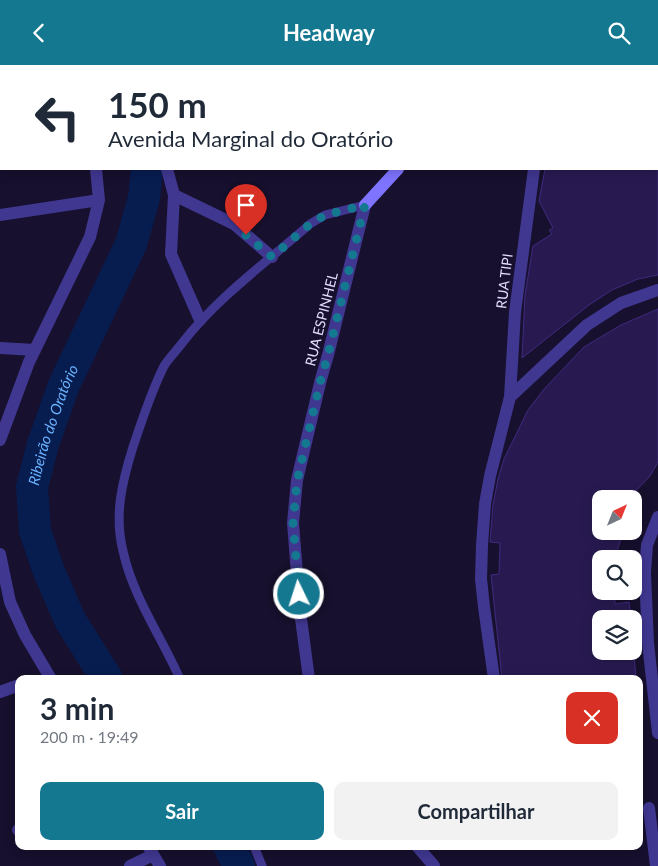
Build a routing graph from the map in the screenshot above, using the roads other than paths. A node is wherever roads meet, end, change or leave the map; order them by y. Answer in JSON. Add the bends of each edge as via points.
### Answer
{"nodes":[{"id":1,"x":96,"y":170,"type":"edge"},
{"id":2,"x":167,"y":170,"type":"edge"},
{"id":3,"x":397,"y":170,"type":"edge"},
{"id":4,"x":534,"y":170,"type":"edge"},
{"id":5,"x":174,"y":195,"type":"junction"},
{"id":6,"x":99,"y":200,"type":"junction"},
{"id":7,"x":365,"y":205,"type":"junction"},
{"id":8,"x":0,"y":215,"type":"edge"},
{"id":9,"x":272,"y":257,"type":"junction"},
{"id":10,"x":658,"y":290,"type":"edge"},
{"id":11,"x":200,"y":320,"type":"junction"},
{"id":12,"x":0,"y":348,"type":"edge"},
{"id":13,"x":35,"y":350,"type":"junction"},
{"id":14,"x":510,"y":397,"type":"junction"},
{"id":15,"x":0,"y":440,"type":"edge"},
{"id":16,"x":658,"y":517,"type":"edge"},
{"id":17,"x":0,"y":554,"type":"edge"},
{"id":18,"x":646,"y":617,"type":"junction"},
{"id":19,"x":658,"y":623,"type":"edge"},
{"id":20,"x":44,"y":675,"type":"edge"},
{"id":21,"x":178,"y":675,"type":"edge"},
{"id":22,"x":308,"y":675,"type":"edge"},
{"id":23,"x":493,"y":675,"type":"edge"},
{"id":24,"x":15,"y":686,"type":"edge"},
{"id":25,"x":0,"y":692,"type":"edge"},
{"id":26,"x":658,"y":733,"type":"edge"},
{"id":27,"x":649,"y":807,"type":"edge"},
{"id":28,"x":150,"y":850,"type":"edge"},
{"id":29,"x":256,"y":850,"type":"edge"},
{"id":30,"x":421,"y":850,"type":"edge"},
{"id":31,"x":130,"y":866,"type":"edge"},
{"id":32,"x":160,"y":866,"type":"edge"},
{"id":33,"x":262,"y":866,"type":"edge"},
{"id":34,"x":434,"y":866,"type":"edge"},
{"id":35,"x":656,"y":866,"type":"edge"}],
"edges":[{"from":1,"to":6,"type":"street"},
{"from":2,"to":5,"type":"street"},
{"from":3,"to":7,"type":"street"},
{"from":4,"to":14,"type":"street","name":"RUA TIPI","via":[[515,312]]},
{"from":5,"to":9,"type":"street","via":[[234,224]]},
{"from":5,"to":11,"type":"street","via":[[171,254]]},
{"from":6,"to":8,"type":"street"},
{"from":6,"to":13,"type":"street","via":[[90,237]]},
{"from":7,"to":9,"type":"lane","via":[[325,215]]},
{"from":7,"to":22,"type":"street","name":"RUA ESPINHEL","via":[[297,481],[293,523]]},
{"from":9,"to":11,"type":"lane"},
{"from":10,"to":14,"type":"street","via":[[621,303],[587,325]]},
{"from":11,"to":21,"type":"lane","via":[[165,365],[146,409],[127,467],[118,518],[134,588]]},
{"from":12,"to":13,"type":"street"},
{"from":13,"to":15,"type":"street"},
{"from":14,"to":23,"type":"street","name":"RUA TIPI","via":[[490,476],[482,545],[484,607]]},
{"from":16,"to":18,"type":"street","via":[[647,545]]},
{"from":17,"to":20,"type":"street","via":[[10,602]]},
{"from":18,"to":19,"type":"street"},
{"from":18,"to":26,"type":"street"},
{"from":24,"to":25,"type":"street"},
{"from":27,"to":35,"type":"street"},
{"from":28,"to":31,"type":"street"},
{"from":28,"to":32,"type":"street"},
{"from":29,"to":33,"type":"lane"},
{"from":30,"to":34,"type":"street"}]}
